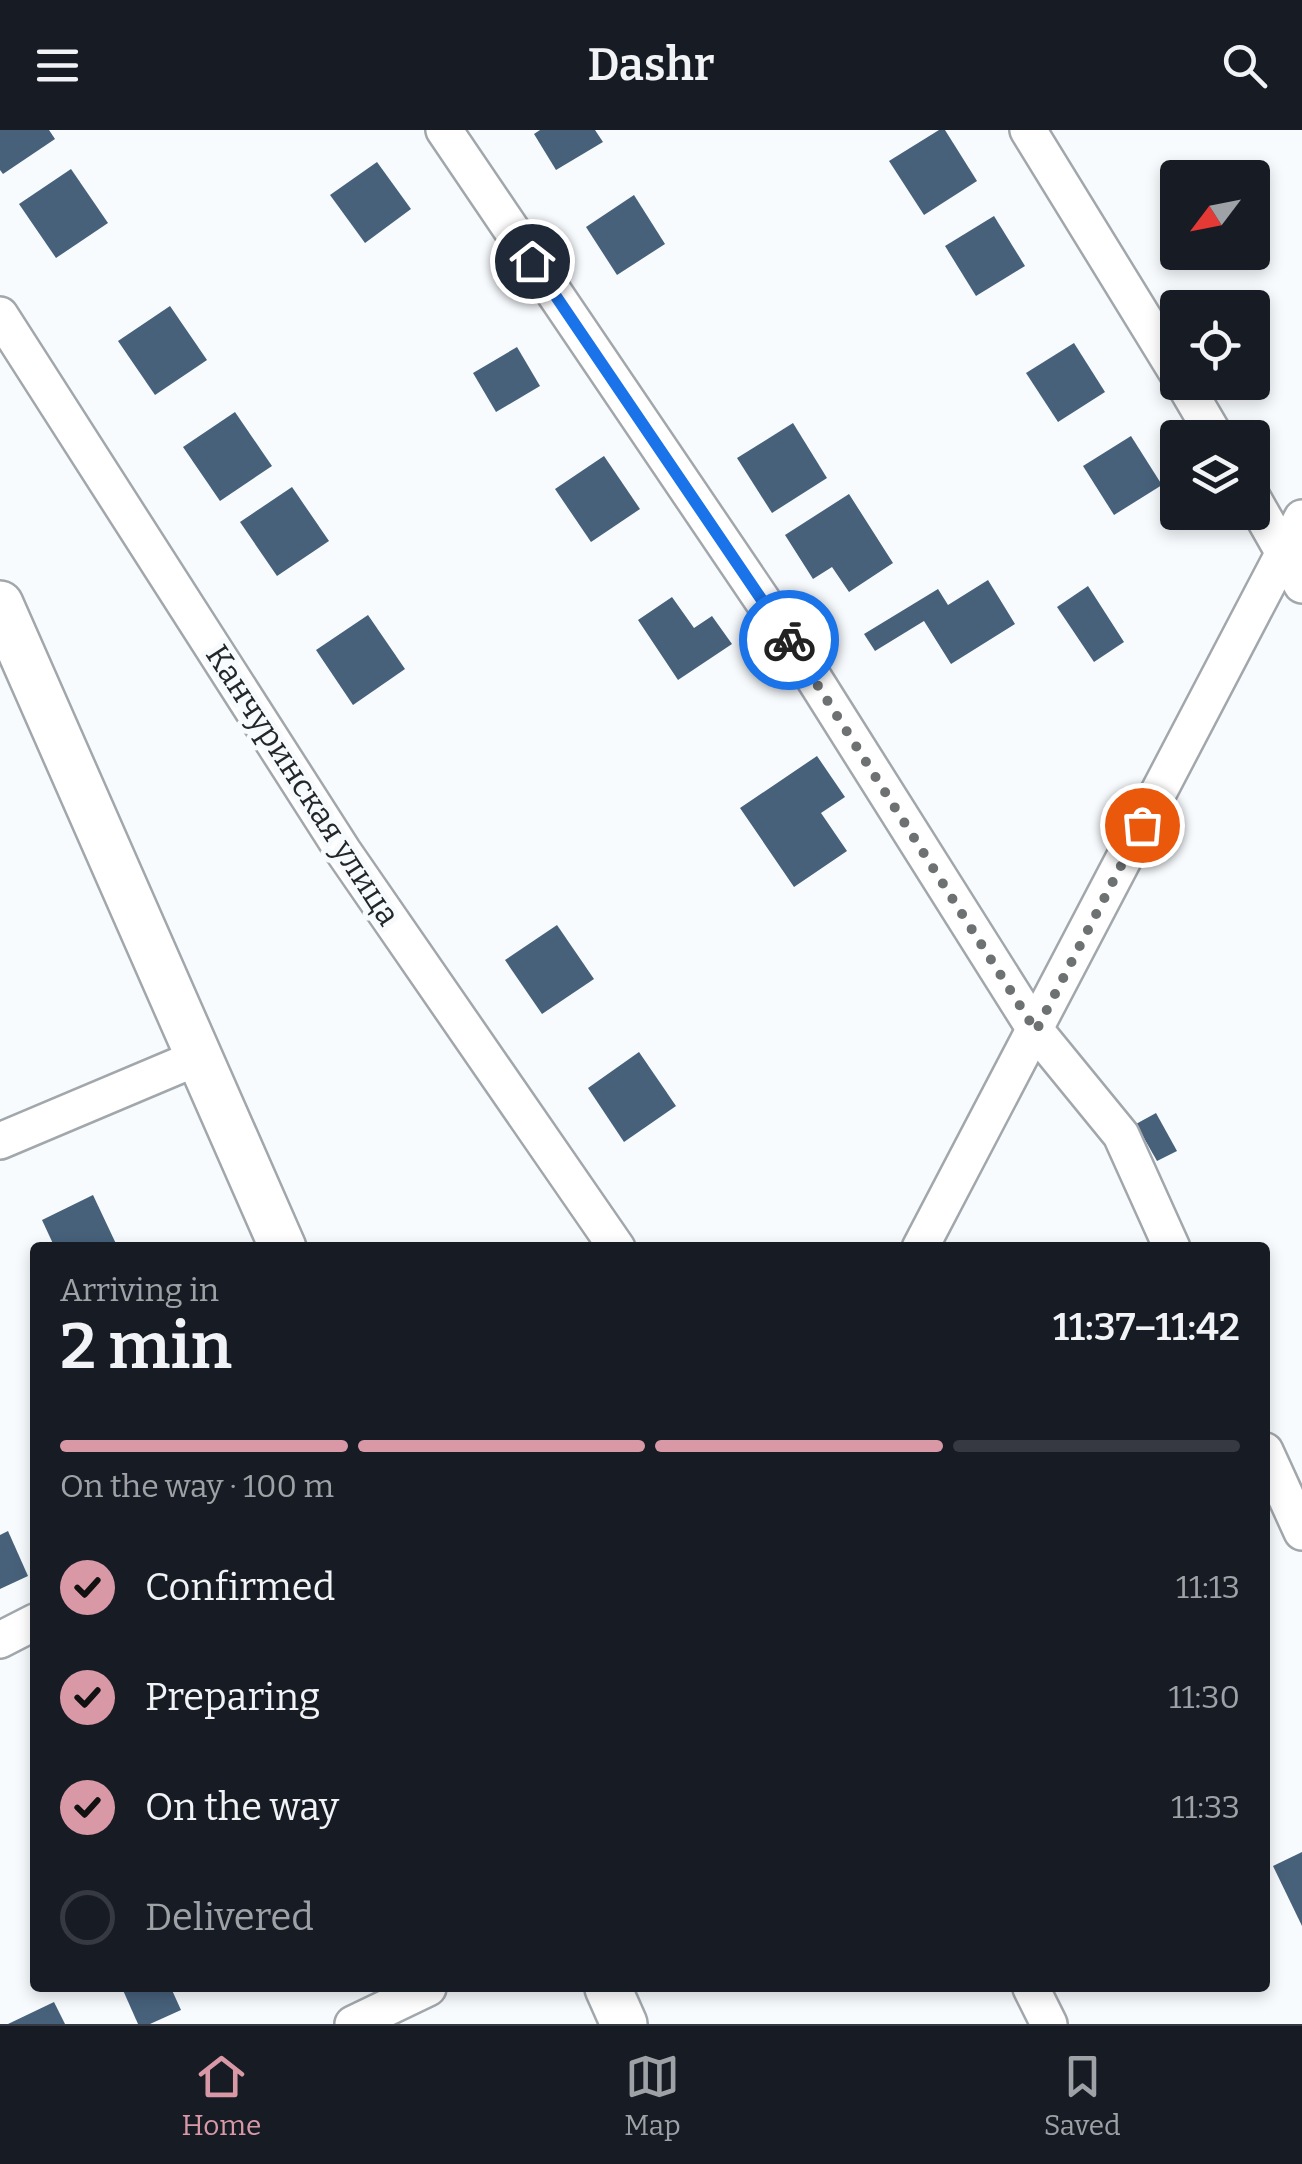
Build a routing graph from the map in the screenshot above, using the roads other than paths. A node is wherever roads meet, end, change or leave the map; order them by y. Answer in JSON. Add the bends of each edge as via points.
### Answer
{"nodes":[{"id":1,"x":444,"y":130,"type":"edge"},
{"id":2,"x":1028,"y":130,"type":"edge"},
{"id":3,"x":0,"y":315,"type":"edge"},
{"id":4,"x":1160,"y":345,"type":"edge"},
{"id":5,"x":1302,"y":518,"type":"edge"},
{"id":6,"x":1270,"y":526,"type":"edge"},
{"id":7,"x":1285,"y":550,"type":"junction"},
{"id":8,"x":1302,"y":585,"type":"edge"},
{"id":9,"x":0,"y":604,"type":"edge"},
{"id":10,"x":1036,"y":1031,"type":"junction"},
{"id":11,"x":199,"y":1057,"type":"junction"},
{"id":12,"x":0,"y":1141,"type":"edge"},
{"id":13,"x":280,"y":1242,"type":"edge"},
{"id":14,"x":614,"y":1242,"type":"edge"},
{"id":15,"x":923,"y":1242,"type":"edge"},
{"id":16,"x":1169,"y":1242,"type":"edge"},
{"id":17,"x":1270,"y":1462,"type":"edge"},
{"id":18,"x":1302,"y":1532,"type":"edge"},
{"id":19,"x":30,"y":1625,"type":"edge"},
{"id":20,"x":0,"y":1640,"type":"edge"},
{"id":21,"x":420,"y":1992,"type":"edge"},
{"id":22,"x":610,"y":1992,"type":"edge"},
{"id":23,"x":1033,"y":1992,"type":"edge"},
{"id":24,"x":353,"y":2024,"type":"edge"},
{"id":25,"x":624,"y":2024,"type":"edge"},
{"id":26,"x":1049,"y":2024,"type":"edge"}],
"edges":[{"from":1,"to":10,"type":"street","via":[[798,653]]},
{"from":2,"to":4,"type":"street"},
{"from":3,"to":14,"type":"street","name":"Канчуринская улица","via":[[343,850]]},
{"from":5,"to":7,"type":"street"},
{"from":6,"to":7,"type":"street"},
{"from":7,"to":8,"type":"street"},
{"from":7,"to":10,"type":"street"},
{"from":9,"to":11,"type":"main road"},
{"from":10,"to":15,"type":"street"},
{"from":10,"to":16,"type":"street","via":[[1121,1135]]},
{"from":11,"to":12,"type":"street"},
{"from":11,"to":13,"type":"main road"},
{"from":17,"to":18,"type":"street"},
{"from":19,"to":20,"type":"street"},
{"from":21,"to":24,"type":"street"},
{"from":22,"to":25,"type":"main road"},
{"from":23,"to":26,"type":"street"}]}
